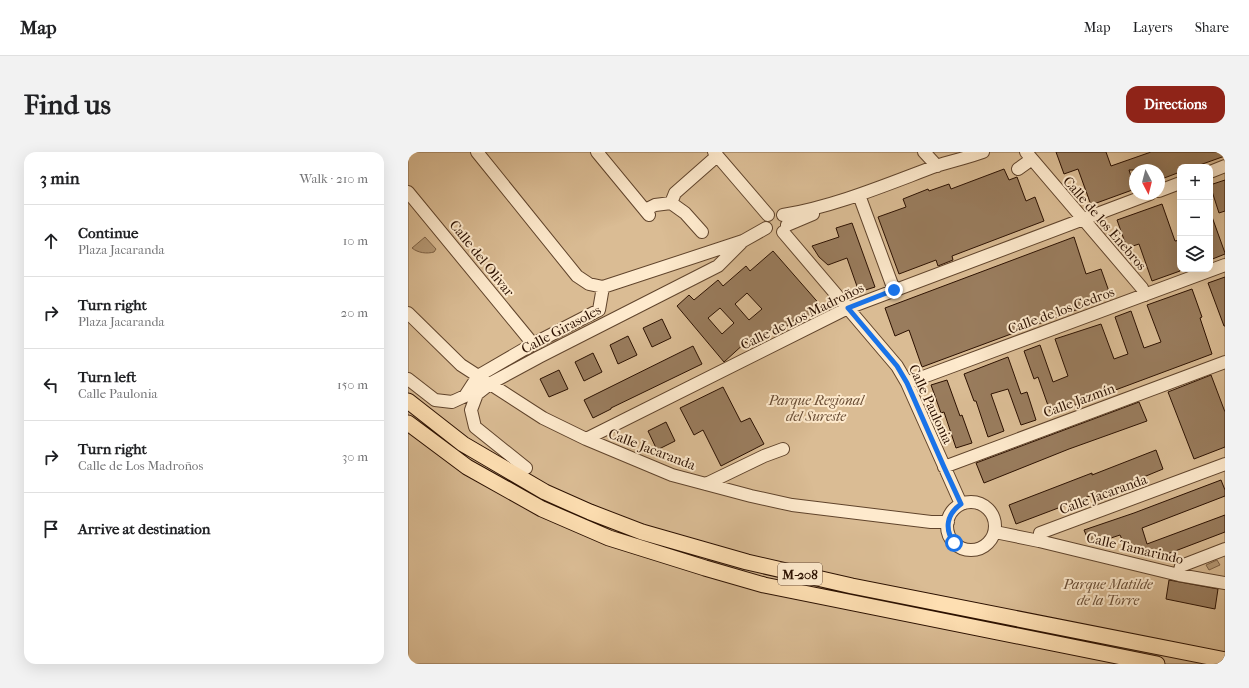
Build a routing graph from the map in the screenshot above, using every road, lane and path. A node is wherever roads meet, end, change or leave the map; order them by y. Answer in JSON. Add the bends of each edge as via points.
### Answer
{"nodes":[{"id":1,"x":477,"y":152,"type":"edge"},
{"id":2,"x":597,"y":152,"type":"edge"},
{"id":3,"x":924,"y":152,"type":"edge"},
{"id":4,"x":962,"y":152,"type":"edge"},
{"id":5,"x":983,"y":152,"type":"edge"},
{"id":6,"x":715,"y":154,"type":"edge"},
{"id":7,"x":1029,"y":156,"type":"edge"},
{"id":8,"x":938,"y":166,"type":"junction"},
{"id":9,"x":1225,"y":166,"type":"edge"},
{"id":10,"x":1018,"y":169,"type":"dead end"},
{"id":11,"x":1213,"y":171,"type":"edge"},
{"id":12,"x":1177,"y":184,"type":"edge"},
{"id":13,"x":1165,"y":189,"type":"edge"},
{"id":14,"x":408,"y":192,"type":"edge"},
{"id":15,"x":859,"y":196,"type":"junction"},
{"id":16,"x":673,"y":198,"type":"junction"},
{"id":17,"x":1134,"y":200,"type":"edge"},
{"id":18,"x":768,"y":216,"type":"junction"},
{"id":19,"x":1082,"y":219,"type":"junction"},
{"id":20,"x":785,"y":224,"type":"junction"},
{"id":21,"x":766,"y":228,"type":"junction"},
{"id":22,"x":702,"y":232,"type":"dead end"},
{"id":23,"x":743,"y":241,"type":"junction"},
{"id":24,"x":1225,"y":265,"type":"edge"},
{"id":25,"x":603,"y":287,"type":"junction"},
{"id":26,"x":894,"y":290,"type":"junction"},
{"id":27,"x":1145,"y":296,"type":"junction"},
{"id":28,"x":848,"y":308,"type":"junction"},
{"id":29,"x":599,"y":310,"type":"junction"},
{"id":30,"x":408,"y":313,"type":"edge"},
{"id":31,"x":606,"y":323,"type":"junction"},
{"id":32,"x":533,"y":344,"type":"junction"},
{"id":33,"x":1225,"y":362,"type":"edge"},
{"id":34,"x":478,"y":376,"type":"junction"},
{"id":35,"x":408,"y":379,"type":"edge"},
{"id":36,"x":491,"y":383,"type":"junction"},
{"id":37,"x":907,"y":383,"type":"junction"},
{"id":38,"x":408,"y":401,"type":"edge"},
{"id":39,"x":408,"y":423,"type":"edge"},
{"id":40,"x":586,"y":439,"type":"junction"},
{"id":41,"x":783,"y":449,"type":"dead end"},
{"id":42,"x":1225,"y":464,"type":"edge"},
{"id":43,"x":944,"y":467,"type":"junction"},
{"id":44,"x":526,"y":468,"type":"dead end"},
{"id":45,"x":706,"y":484,"type":"junction"},
{"id":46,"x":961,"y":504,"type":"junction"},
{"id":47,"x":948,"y":522,"type":"junction"},
{"id":48,"x":995,"y":532,"type":"junction"},
{"id":49,"x":1039,"y":541,"type":"junction"},
{"id":50,"x":1225,"y":549,"type":"edge"},
{"id":51,"x":1179,"y":574,"type":"junction"},
{"id":52,"x":1225,"y":583,"type":"edge"},
{"id":53,"x":1225,"y":660,"type":"edge"},
{"id":54,"x":1156,"y":664,"type":"edge"}],
"edges":[{"from":1,"to":25,"type":"street","via":[[577,276],[589,284]]},
{"from":2,"to":16,"type":"street","via":[[647,212],[655,205]]},
{"from":3,"to":8,"type":"street"},
{"from":4,"to":8,"type":"street"},
{"from":5,"to":8,"type":"street"},
{"from":6,"to":16,"type":"street"},
{"from":6,"to":18,"type":"street"},
{"from":7,"to":10,"type":"street"},
{"from":7,"to":19,"type":"street","name":"Calle de los Enebros"},
{"from":8,"to":15,"type":"street"},
{"from":9,"to":11,"type":"street"},
{"from":12,"to":13,"type":"street"},
{"from":14,"to":32,"type":"street","name":"Calle del Olivar"},
{"from":15,"to":20,"type":"street","via":[[843,200],[802,220]]},
{"from":15,"to":26,"type":"street"},
{"from":16,"to":22,"type":"street"},
{"from":17,"to":19,"type":"street","name":"Calle de Los Madroños"},
{"from":18,"to":20,"type":"street","via":[[779,213]]},
{"from":18,"to":21,"type":"street"},
{"from":19,"to":26,"type":"street","name":"Calle de Los Madroños"},
{"from":19,"to":27,"type":"street","name":"Calle de los Enebros","via":[[1142,288]]},
{"from":20,"to":21,"type":"street","via":[[777,235]]},
{"from":20,"to":28,"type":"street","name":"Calle Paulonia"},
{"from":21,"to":23,"type":"street","name":"Calle Girasoles"},
{"from":23,"to":25,"type":"street","name":"Calle Girasoles"},
{"from":23,"to":31,"type":"street","name":"Calle Girasoles","via":[[718,266]]},
{"from":24,"to":27,"type":"street","name":"Calle de los Cedros"},
{"from":25,"to":29,"type":"street","name":"Calle Girasoles"},
{"from":26,"to":28,"type":"street","name":"Calle de Los Madroños"},
{"from":27,"to":37,"type":"street","name":"Calle de los Cedros"},
{"from":28,"to":37,"type":"street","name":"Calle Paulonia","via":[[897,366]]},
{"from":28,"to":40,"type":"street","name":"Calle de Los Madroños"},
{"from":29,"to":31,"type":"street"},
{"from":29,"to":32,"type":"street","name":"Calle Girasoles"},
{"from":30,"to":34,"type":"street","name":"Calle Jacaranda","via":[[461,365]]},
{"from":31,"to":36,"type":"street","name":"Calle Girasoles"},
{"from":32,"to":34,"type":"street","name":"Calle Girasoles"},
{"from":33,"to":43,"type":"street","name":"Calle Jazmín"},
{"from":34,"to":35,"type":"street","name":"Calle Girasoles","via":[[465,396],[452,402],[435,400]]},
{"from":34,"to":36,"type":"street","name":"Calle Jacaranda"},
{"from":36,"to":40,"type":"street","name":"Calle Jacaranda","via":[[543,418]]},
{"from":36,"to":44,"type":"street","name":"Calle Girasoles","via":[[478,394],[471,410],[475,427]]},
{"from":37,"to":43,"type":"street","name":"Calle Paulonia"},
{"from":38,"to":53,"type":"main road","number":"M-208","via":[[464,444],[545,492],[642,532],[746,562],[852,586]]},
{"from":39,"to":54,"type":"main road","number":"M-208","via":[[467,467],[542,509],[608,538],[764,584]]},
{"from":40,"to":45,"type":"street","name":"Calle Jacaranda","via":[[672,475]]},
{"from":41,"to":45,"type":"street"},
{"from":42,"to":49,"type":"street","name":"Calle Jacaranda","via":[[1040,533]]},
{"from":43,"to":46,"type":"street","name":"Calle Paulonia"},
{"from":45,"to":47,"type":"street","name":"Calle Jacaranda","via":[[792,505]]},
{"from":46,"to":47,"type":"street","via":[[950,515]]},
{"from":46,"to":48,"type":"street","via":[[969,502],[983,505],[993,517]]},
{"from":47,"to":48,"type":"street","via":[[947,530],[954,543],[967,550],[981,548]]},
{"from":48,"to":49,"type":"street"},
{"from":49,"to":51,"type":"street","name":"Calle Tamarindo"},
{"from":50,"to":51,"type":"street","via":[[1181,566]]},
{"from":51,"to":52,"type":"street","name":"Calle Tamarindo"}]}
